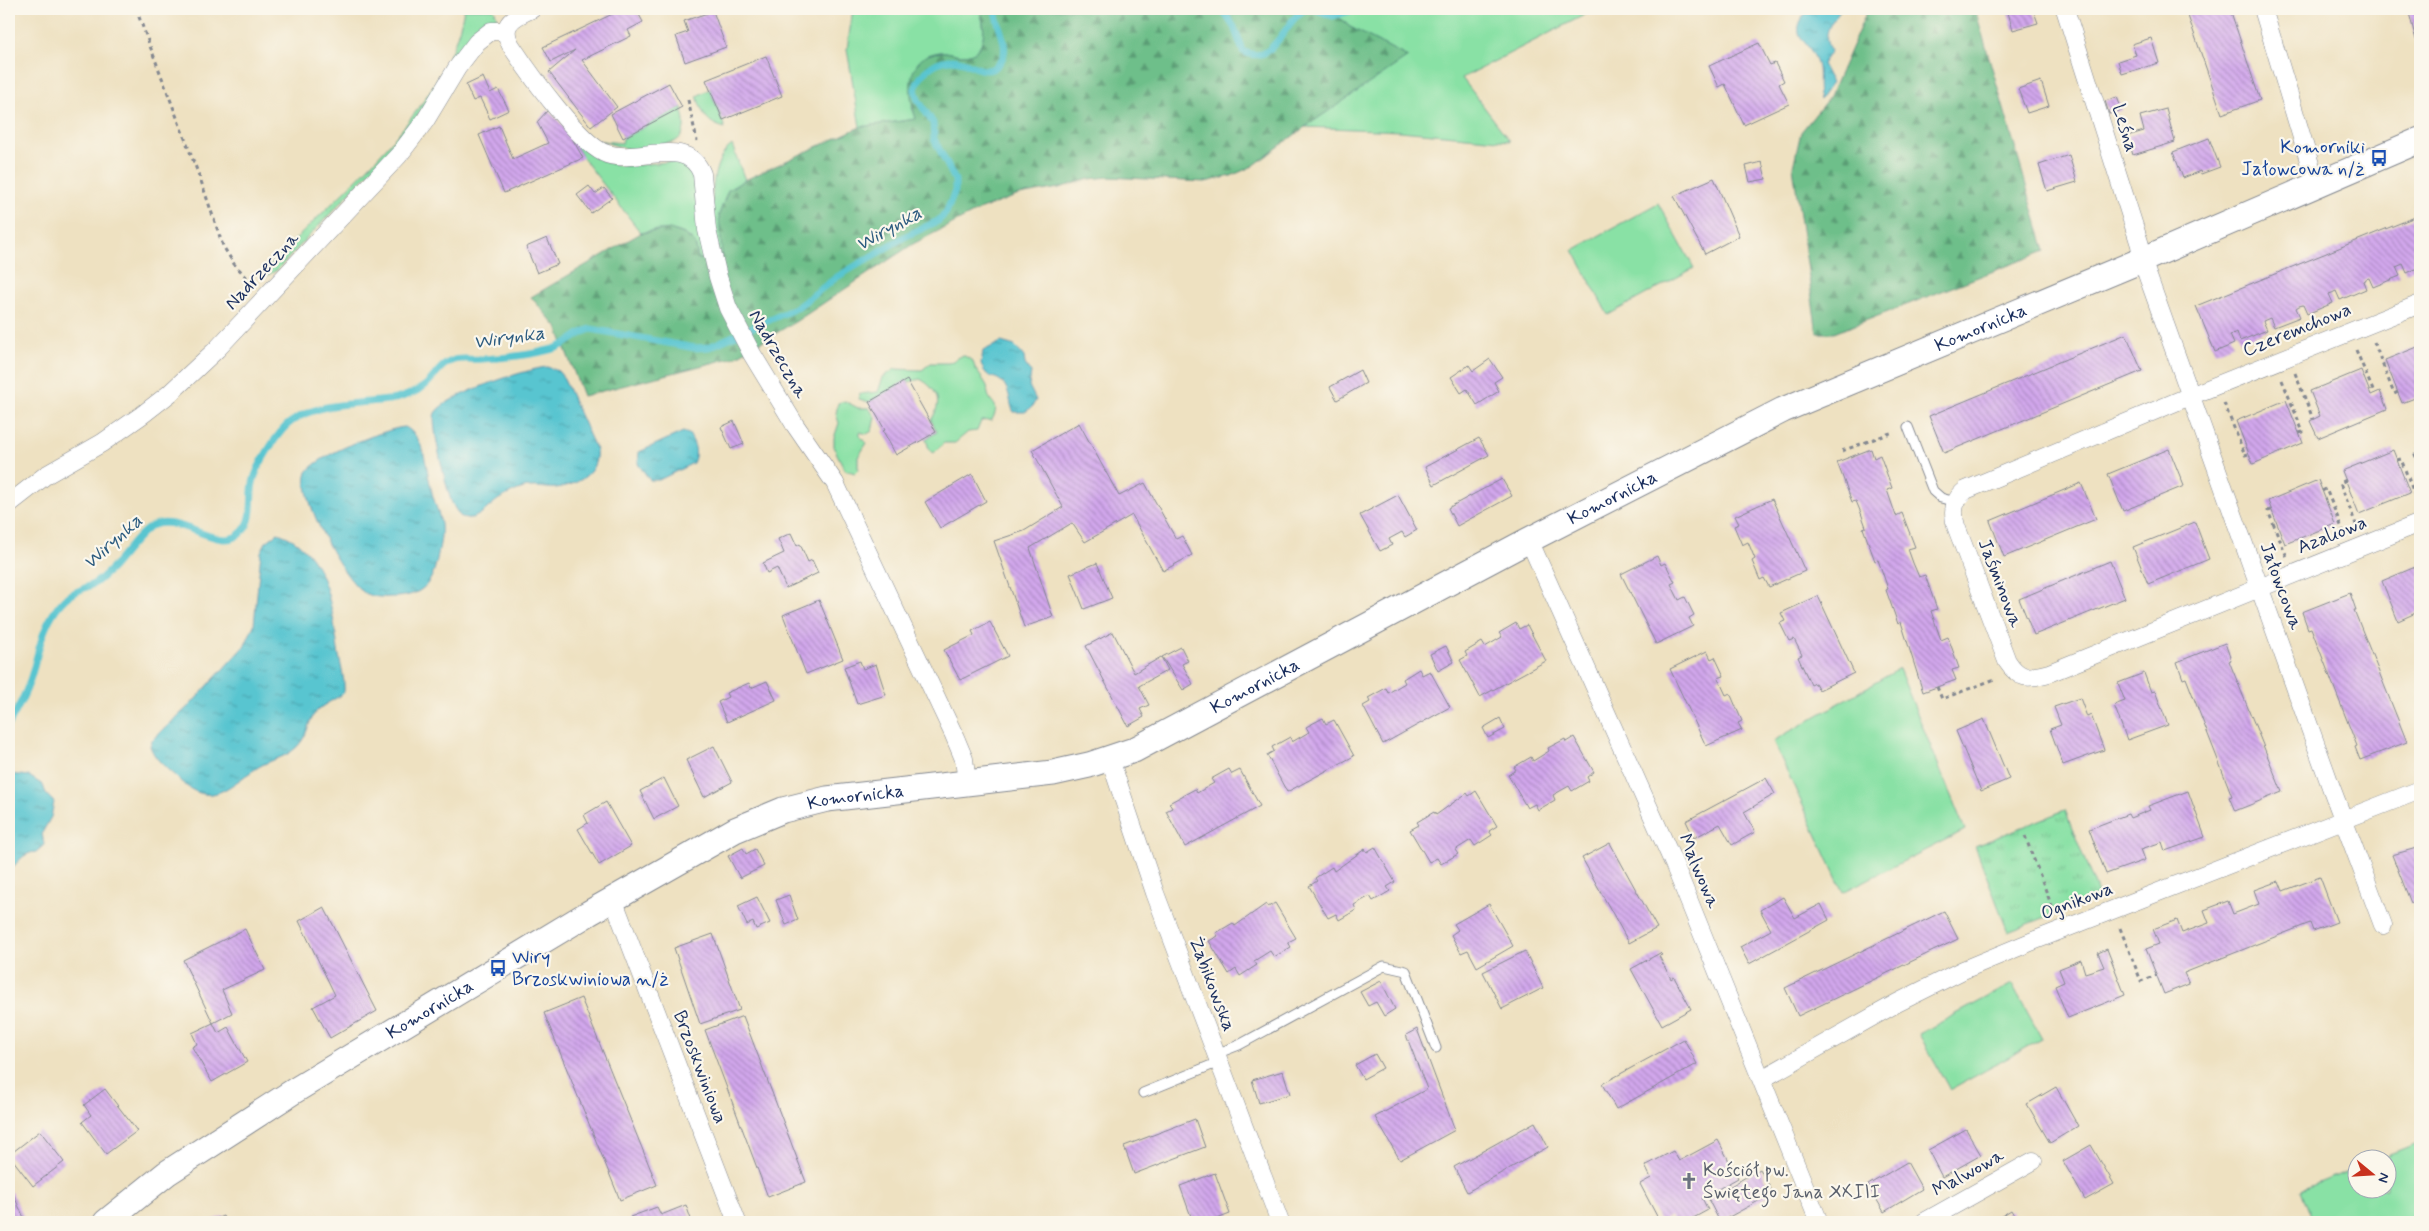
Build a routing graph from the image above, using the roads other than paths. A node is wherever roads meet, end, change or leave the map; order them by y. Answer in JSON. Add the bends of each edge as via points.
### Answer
{"nodes":[{"id":1,"x":532,"y":9,"type":"edge"},
{"id":2,"x":2065,"y":9,"type":"edge"},
{"id":3,"x":2263,"y":9,"type":"edge"},
{"id":4,"x":506,"y":31,"type":"junction"},
{"id":5,"x":2420,"y":140,"type":"edge"},
{"id":6,"x":2316,"y":184,"type":"junction"},
{"id":7,"x":2142,"y":260,"type":"junction"},
{"id":8,"x":2420,"y":304,"type":"edge"},
{"id":9,"x":2190,"y":396,"type":"junction"},
{"id":10,"x":1908,"y":427,"type":"road end"},
{"id":11,"x":1956,"y":502,"type":"junction"},
{"id":12,"x":9,"y":504,"type":"edge"},
{"id":13,"x":2420,"y":523,"type":"edge"},
{"id":14,"x":1528,"y":540,"type":"junction"},
{"id":15,"x":2259,"y":588,"type":"junction"},
{"id":16,"x":1110,"y":759,"type":"junction"},
{"id":17,"x":967,"y":783,"type":"junction"},
{"id":18,"x":2420,"y":790,"type":"edge"},
{"id":19,"x":2343,"y":821,"type":"junction"},
{"id":20,"x":613,"y":899,"type":"junction"},
{"id":21,"x":2383,"y":925,"type":"dead end"},
{"id":22,"x":1436,"y":1048,"type":"dead end"},
{"id":23,"x":1217,"y":1058,"type":"junction"},
{"id":24,"x":1762,"y":1079,"type":"junction"},
{"id":25,"x":1144,"y":1093,"type":"dead end"},
{"id":26,"x":2033,"y":1161,"type":"dead end"},
{"id":27,"x":113,"y":1220,"type":"edge"},
{"id":28,"x":737,"y":1222,"type":"edge"},
{"id":29,"x":1280,"y":1222,"type":"edge"},
{"id":30,"x":1819,"y":1222,"type":"edge"},
{"id":31,"x":1924,"y":1222,"type":"edge"}],
"edges":[{"from":1,"to":4,"type":"street","via":[[513,18]]},
{"from":2,"to":7,"type":"street","name":"Leśna"},
{"from":3,"to":6,"type":"street"},
{"from":4,"to":12,"type":"street","name":"Nadrzeczna","via":[[491,31],[477,42],[399,155],[267,297],[170,394],[118,433],[46,475]]},
{"from":4,"to":17,"type":"street","name":"Nadrzeczna","via":[[512,47],[530,72],[592,147],[626,158],[677,153],[698,164],[722,293],[740,334],[795,425],[835,483],[954,735],[964,759]]},
{"from":5,"to":6,"type":"street","name":"Komornicka"},
{"from":6,"to":7,"type":"street","name":"Komornicka"},
{"from":7,"to":9,"type":"street","name":"Jałowcowa"},
{"from":7,"to":14,"type":"street","name":"Komornicka","via":[[1784,410]]},
{"from":8,"to":9,"type":"street","name":"Czeremchowa"},
{"from":9,"to":11,"type":"street","via":[[1966,490]]},
{"from":9,"to":15,"type":"street","name":"Jałowcowa"},
{"from":10,"to":11,"type":"lane","via":[[1933,491],[1941,498]]},
{"from":11,"to":15,"type":"street","name":"Jaśminowa","via":[[1953,509],[1956,526],[2007,661],[2018,674],[2026,677],[2049,673]]},
{"from":13,"to":15,"type":"street","name":"Azaliowa"},
{"from":14,"to":16,"type":"street","name":"Komornicka","via":[[1168,734]]},
{"from":14,"to":24,"type":"street","name":"Malwowa","via":[[1667,848]]},
{"from":15,"to":19,"type":"street","name":"Jałowcowa"},
{"from":16,"to":17,"type":"street","name":"Komornicka","via":[[1053,773]]},
{"from":16,"to":23,"type":"street","name":"Żabikowska","via":[[1155,893]]},
{"from":17,"to":20,"type":"street","name":"Komornicka","via":[[845,796],[783,810],[718,838]]},
{"from":18,"to":19,"type":"street","name":"Ognikowa"},
{"from":19,"to":21,"type":"street","name":"Jałowcowa"},
{"from":19,"to":24,"type":"street","name":"Ognikowa","via":[[1970,968],[1897,1003]]},
{"from":20,"to":27,"type":"street","name":"Komornicka","via":[[225,1135],[167,1173]]},
{"from":20,"to":28,"type":"street","name":"Brzoskwiniowa"},
{"from":22,"to":23,"type":"lane","via":[[1406,971],[1384,966]]},
{"from":23,"to":25,"type":"lane"},
{"from":23,"to":29,"type":"street","name":"Żabikowska"},
{"from":24,"to":30,"type":"street","name":"Malwowa"},
{"from":26,"to":31,"type":"street","name":"Malwowa"}]}
